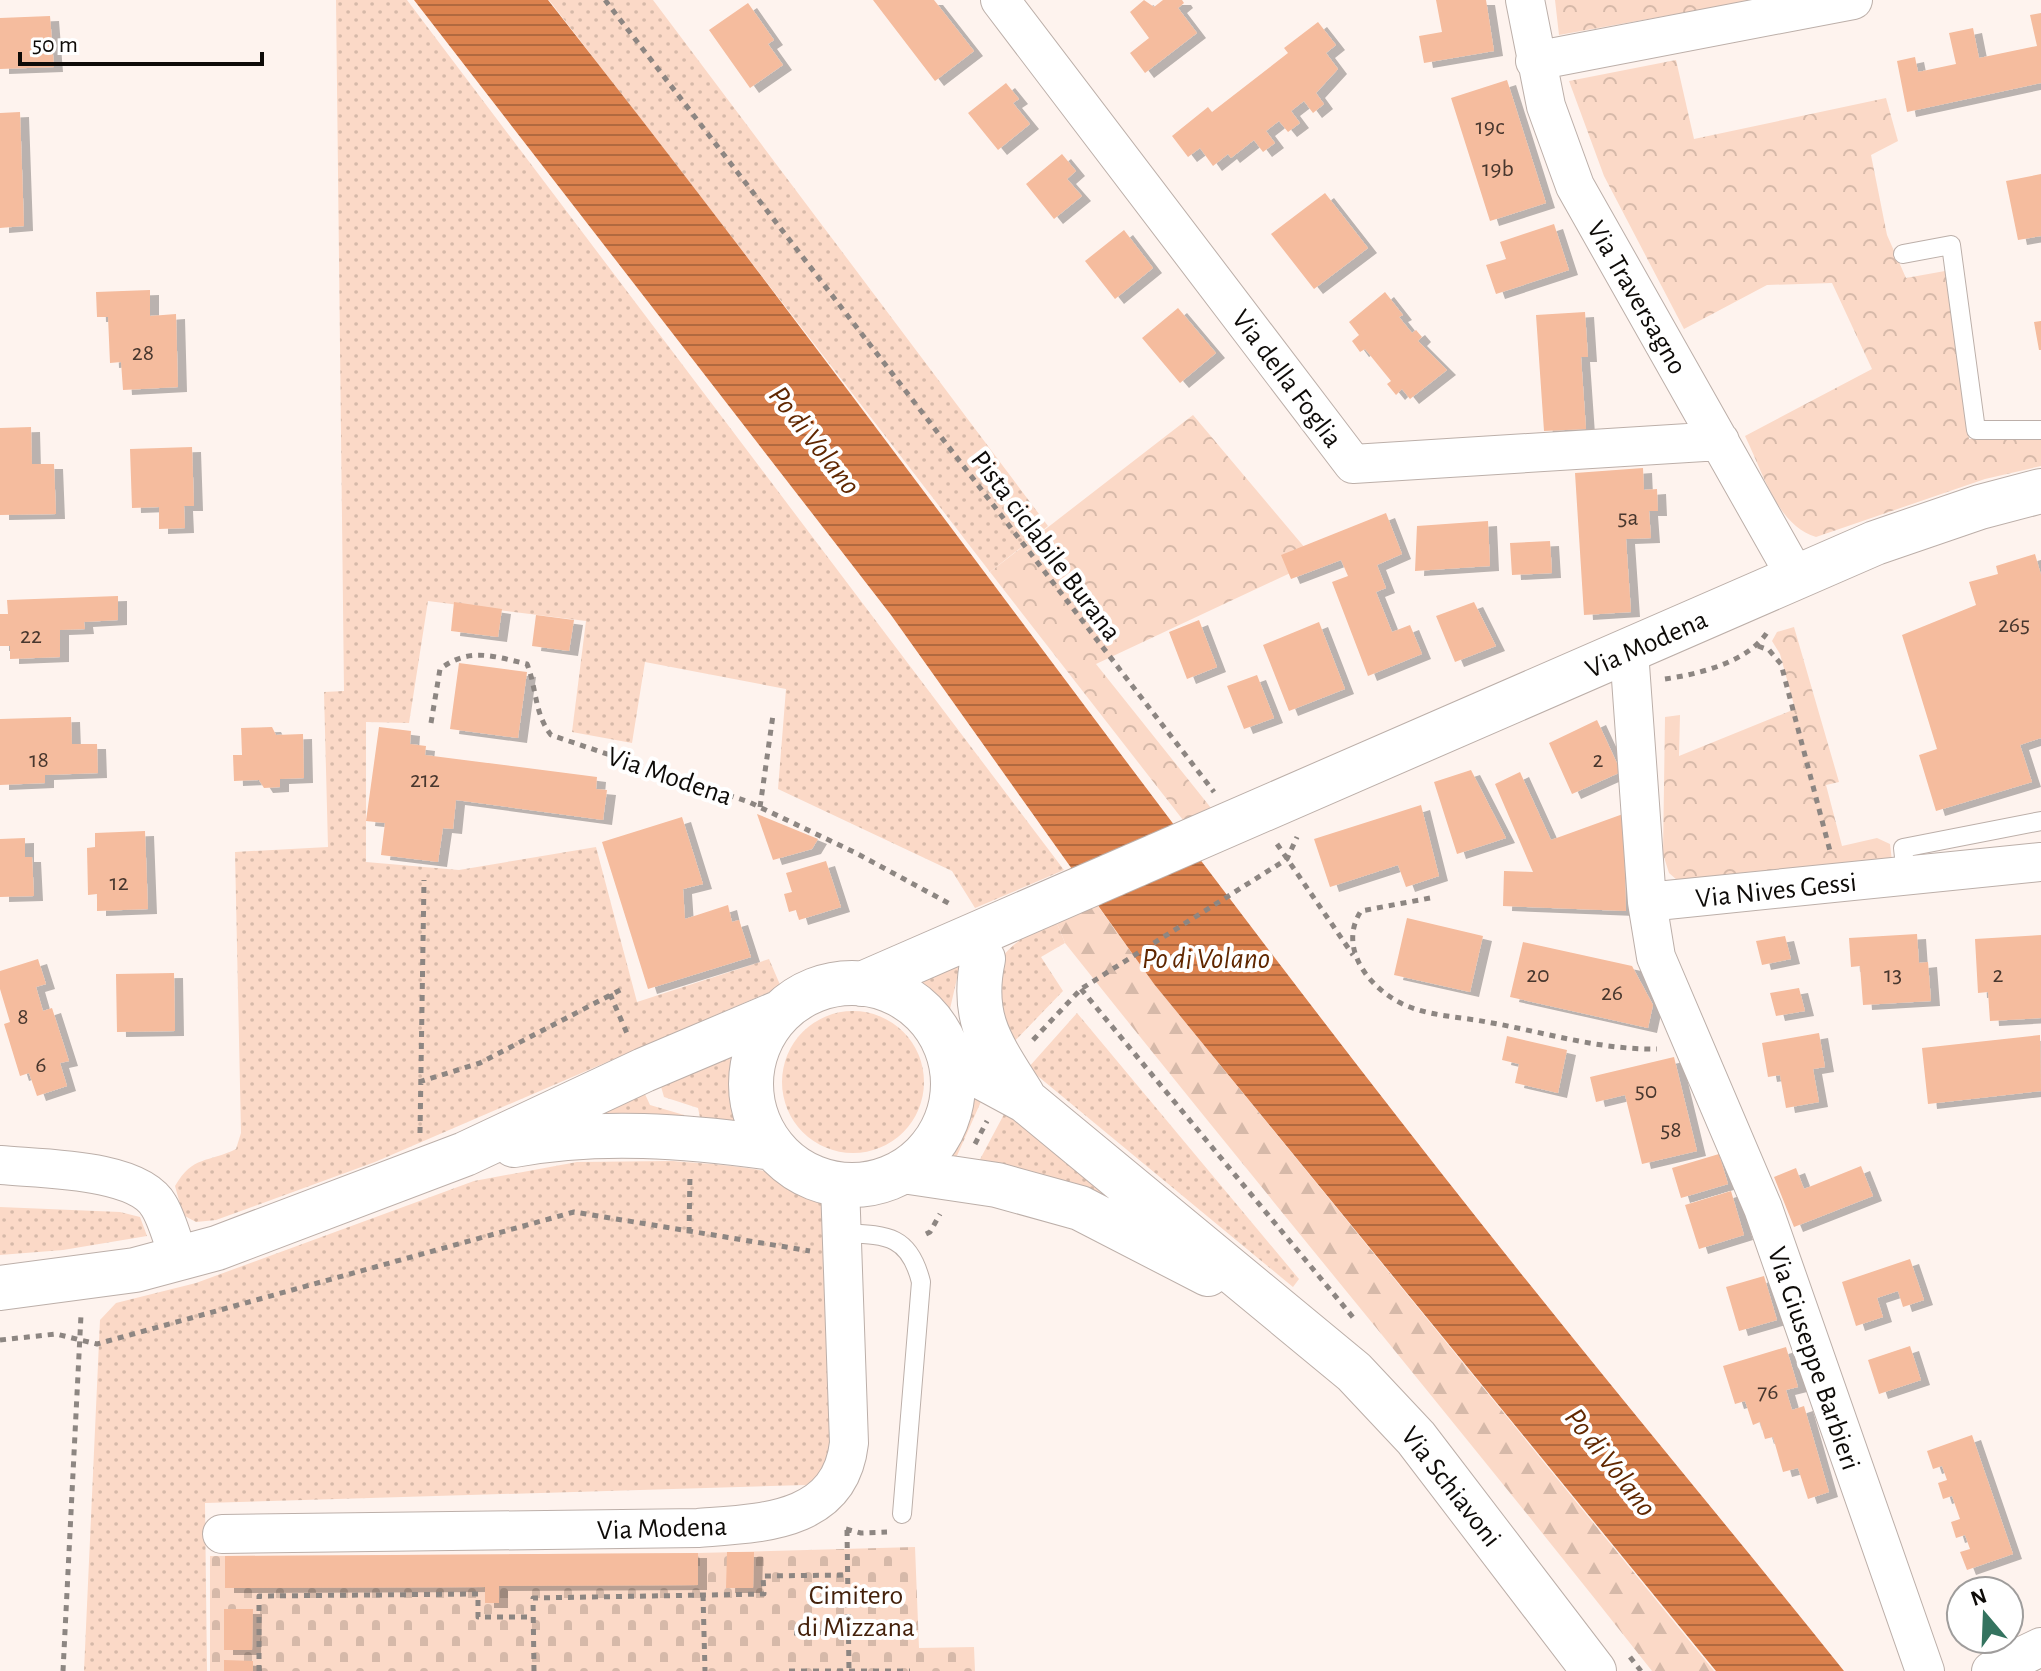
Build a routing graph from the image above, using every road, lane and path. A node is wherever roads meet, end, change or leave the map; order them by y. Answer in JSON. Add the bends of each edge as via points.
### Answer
{"nodes":[{"id":1,"x":605,"y":0,"type":"edge"},
{"id":2,"x":1000,"y":0,"type":"edge"},
{"id":3,"x":1525,"y":0,"type":"edge"},
{"id":4,"x":1853,"y":0,"type":"edge"},
{"id":5,"x":1535,"y":61,"type":"junction"},
{"id":6,"x":1903,"y":254,"type":"dead end"},
{"id":7,"x":2041,"y":430,"type":"edge"},
{"id":8,"x":1720,"y":441,"type":"junction"},
{"id":9,"x":2041,"y":491,"type":"edge"},
{"id":10,"x":1796,"y":577,"type":"junction"},
{"id":11,"x":1758,"y":646,"type":"dead end"},
{"id":12,"x":1629,"y":651,"type":"junction"},
{"id":13,"x":773,"y":715,"type":"dead end"},
{"id":14,"x":431,"y":723,"type":"dead end"},
{"id":15,"x":760,"y":807,"type":"junction"},
{"id":16,"x":1241,"y":812,"type":"junction"},
{"id":17,"x":2041,"y":821,"type":"edge"},
{"id":18,"x":2041,"y":862,"type":"edge"},
{"id":19,"x":1272,"y":871,"type":"dead end"},
{"id":20,"x":1906,"y":876,"type":"junction"},
{"id":21,"x":424,"y":880,"type":"dead end"},
{"id":22,"x":1839,"y":883,"type":"junction"},
{"id":23,"x":1430,"y":898,"type":"dead end"},
{"id":24,"x":1647,"y":902,"type":"junction"},
{"id":25,"x":1006,"y":928,"type":"junction"},
{"id":26,"x":1356,"y":960,"type":"junction"},
{"id":27,"x":862,"y":984,"type":"junction"},
{"id":28,"x":624,"y":988,"type":"dead end"},
{"id":29,"x":1081,"y":989,"type":"dead end"},
{"id":30,"x":781,"y":1012,"type":"junction"},
{"id":31,"x":1694,"y":1048,"type":"junction"},
{"id":32,"x":947,"y":1051,"type":"junction"},
{"id":33,"x":419,"y":1082,"type":"junction"},
{"id":34,"x":1026,"y":1101,"type":"junction"},
{"id":35,"x":773,"y":1148,"type":"junction"},
{"id":36,"x":465,"y":1154,"type":"junction"},
{"id":37,"x":0,"y":1165,"type":"edge"},
{"id":38,"x":420,"y":1170,"type":"junction"},
{"id":39,"x":903,"y":1171,"type":"junction"},
{"id":40,"x":840,"y":1185,"type":"junction"},
{"id":41,"x":930,"y":1232,"type":"dead end"},
{"id":42,"x":896,"y":1240,"type":"junction"},
{"id":43,"x":843,"y":1242,"type":"junction"},
{"id":44,"x":179,"y":1259,"type":"junction"},
{"id":45,"x":83,"y":1278,"type":"junction"},
{"id":46,"x":0,"y":1288,"type":"edge"},
{"id":47,"x":1291,"y":1319,"type":"junction"},
{"id":48,"x":0,"y":1340,"type":"edge"},
{"id":49,"x":80,"y":1341,"type":"junction"},
{"id":50,"x":815,"y":1503,"type":"junction"},
{"id":51,"x":902,"y":1514,"type":"joint"},
{"id":52,"x":847,"y":1530,"type":"junction"},
{"id":53,"x":222,"y":1534,"type":"dead end"},
{"id":54,"x":848,"y":1575,"type":"junction"},
{"id":55,"x":703,"y":1595,"type":"junction"},
{"id":56,"x":533,"y":1617,"type":"junction"},
{"id":57,"x":907,"y":1631,"type":"dead end"},
{"id":58,"x":849,"y":1632,"type":"junction"},
{"id":59,"x":794,"y":1633,"type":"dead end"},
{"id":60,"x":2041,"y":1647,"type":"edge"},
{"id":61,"x":849,"y":1670,"type":"edge"},
{"id":62,"x":63,"y":1671,"type":"edge"},
{"id":63,"x":259,"y":1671,"type":"edge"},
{"id":64,"x":534,"y":1671,"type":"edge"},
{"id":65,"x":705,"y":1671,"type":"edge"},
{"id":66,"x":789,"y":1671,"type":"edge"},
{"id":67,"x":910,"y":1671,"type":"edge"},
{"id":68,"x":1594,"y":1671,"type":"edge"},
{"id":69,"x":1925,"y":1671,"type":"edge"},
{"id":70,"x":1991,"y":1671,"type":"edge"}],
"edges":[{"from":1,"to":16,"type":"path","name":"Pista ciclabile Burana","via":[[1177,748]]},
{"from":2,"to":8,"type":"street","name":"Via della Foglia","via":[[1353,464]]},
{"from":3,"to":5,"type":"street","name":"Via Traversagno"},
{"from":4,"to":5,"type":"street"},
{"from":5,"to":8,"type":"street","name":"Via Traversagno","via":[[1559,152],[1575,186]]},
{"from":6,"to":7,"type":"lane","via":[[1951,245],[1976,430]]},
{"from":8,"to":10,"type":"street","name":"Via Traversagno"},
{"from":9,"to":10,"type":"main road","name":"Via Modena","via":[[1931,522]]},
{"from":10,"to":12,"type":"main road","name":"Via Modena"},
{"from":11,"to":22,"type":"path","via":[[1781,664]]},
{"from":12,"to":16,"type":"main road","name":"Via Modena"},
{"from":12,"to":24,"type":"street","name":"Via Giuseppe Barbieri"},
{"from":13,"to":15,"type":"path"},
{"from":14,"to":15,"type":"path","name":"Via Modena","via":[[440,669],[455,658],[472,653],[527,664],[540,721],[551,735]]},
{"from":15,"to":25,"type":"path","name":"Via Modena","via":[[941,898],[967,917]]},
{"from":16,"to":25,"type":"main road","name":"Via Modena"},
{"from":16,"to":26,"type":"path"},
{"from":17,"to":20,"type":"lane","via":[[1903,848]]},
{"from":18,"to":20,"type":"street","name":"Via Nives Gessi"},
{"from":19,"to":29,"type":"path"},
{"from":20,"to":22,"type":"street","name":"Via Nives Gessi"},
{"from":21,"to":33,"type":"path"},
{"from":22,"to":24,"type":"street","name":"Via Nives Gessi"},
{"from":23,"to":26,"type":"path","via":[[1361,911],[1353,924]]},
{"from":24,"to":31,"type":"street","name":"Via Giuseppe Barbieri","via":[[1656,957]]},
{"from":25,"to":27,"type":"main road","name":"Via Modena"},
{"from":25,"to":32,"type":"main road","name":"Via Modena"},
{"from":25,"to":34,"type":"main road","via":[[977,998],[990,1045]]},
{"from":26,"to":31,"type":"path","via":[[1393,999],[1424,1011],[1619,1048]]},
{"from":27,"to":30,"type":"main road","name":"Via Modena","via":[[818,988]]},
{"from":27,"to":32,"type":"main road","name":"Via Modena","via":[[910,1001]]},
{"from":28,"to":33,"type":"path","via":[[480,1063]]},
{"from":30,"to":35,"type":"main road","name":"Via Modena","via":[[758,1046],[750,1081],[755,1117]]},
{"from":30,"to":36,"type":"main road","name":"Via Modena"},
{"from":31,"to":69,"type":"street","name":"Via Giuseppe Barbieri","via":[[1763,1208]]},
{"from":32,"to":34,"type":"main road","name":"Via Schiavoni"},
{"from":32,"to":39,"type":"main road","name":"Via Modena","via":[[953,1093],[945,1123],[929,1149]]},
{"from":33,"to":38,"type":"path"},
{"from":34,"to":47,"type":"main road","name":"Via Schiavoni"},
{"from":35,"to":36,"type":"main road","name":"Via Modena","via":[[615,1135]]},
{"from":35,"to":40,"type":"main road","name":"Via Modena","via":[[804,1174]]},
{"from":36,"to":38,"type":"main road","name":"Via Modena"},
{"from":37,"to":44,"type":"street","via":[[142,1187],[159,1205]]},
{"from":38,"to":44,"type":"main road","name":"Via Modena"},
{"from":39,"to":40,"type":"main road","name":"Via Modena","via":[[874,1183]]},
{"from":39,"to":47,"type":"main road","name":"Via Schiavoni","via":[[997,1185],[1080,1208]]},
{"from":40,"to":43,"type":"street","name":"Via Modena"},
{"from":41,"to":42,"type":"path"},
{"from":42,"to":43,"type":"lane","via":[[882,1235]]},
{"from":42,"to":51,"type":"lane","via":[[910,1252],[921,1282]]},
{"from":43,"to":49,"type":"path","via":[[828,1254],[574,1212],[97,1344]]},
{"from":43,"to":50,"type":"street","name":"Via Modena","via":[[848,1451],[840,1477]]},
{"from":44,"to":45,"type":"main road","name":"Via Modena"},
{"from":45,"to":46,"type":"main road","name":"Via Modena"},
{"from":45,"to":49,"type":"path"},
{"from":47,"to":68,"type":"main road","name":"Via Schiavoni","via":[[1354,1372],[1416,1438]]},
{"from":48,"to":49,"type":"path","via":[[56,1334]]},
{"from":49,"to":62,"type":"path"},
{"from":50,"to":52,"type":"path"},
{"from":50,"to":53,"type":"street","name":"Via Modena","via":[[766,1522],[698,1528]]},
{"from":51,"to":52,"type":"path","via":[[889,1532]]},
{"from":52,"to":54,"type":"path"},
{"from":54,"to":55,"type":"path","via":[[763,1576],[764,1594]]},
{"from":54,"to":58,"type":"path"},
{"from":55,"to":56,"type":"path","via":[[533,1598]]},
{"from":55,"to":65,"type":"path"},
{"from":56,"to":63,"type":"path","via":[[478,1617],[478,1594],[259,1596]]},
{"from":56,"to":64,"type":"path"},
{"from":57,"to":58,"type":"path"},
{"from":58,"to":59,"type":"path"},
{"from":58,"to":61,"type":"path"},
{"from":60,"to":70,"type":"street"},
{"from":61,"to":66,"type":"path"},
{"from":61,"to":67,"type":"path"}]}
